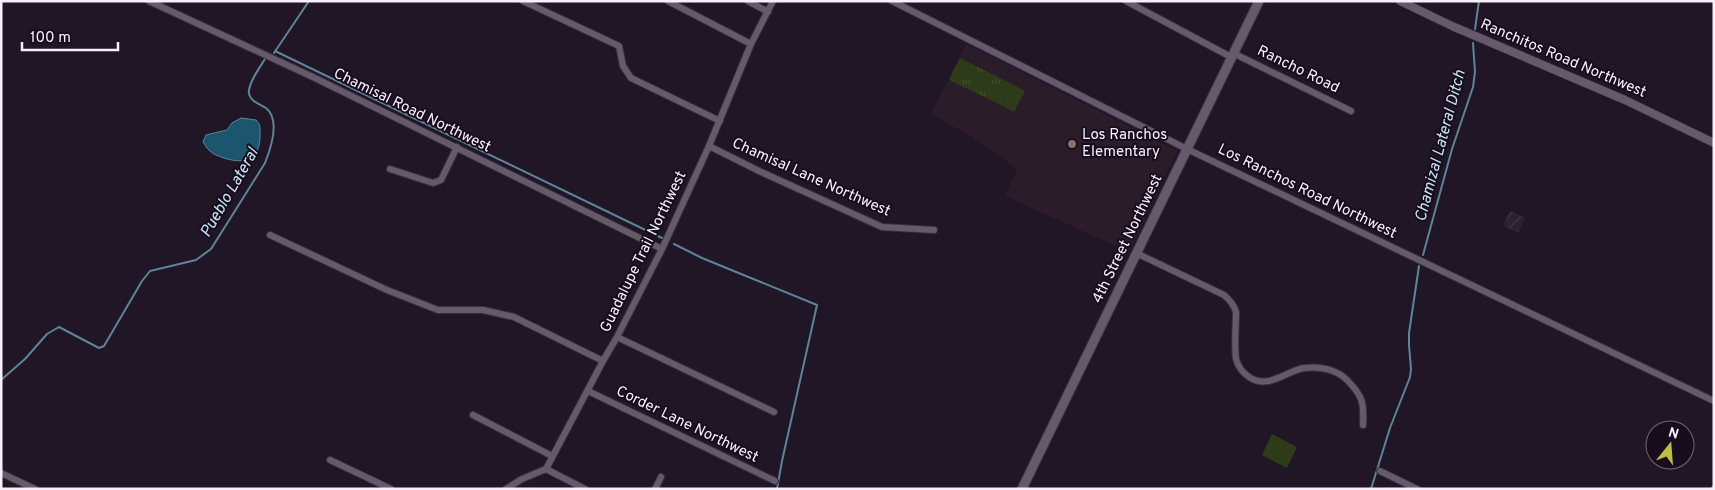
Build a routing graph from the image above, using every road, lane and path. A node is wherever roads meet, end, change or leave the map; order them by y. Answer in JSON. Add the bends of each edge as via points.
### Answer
{"nodes":[{"id":1,"x":149,"y":1,"type":"edge"},
{"id":2,"x":523,"y":1,"type":"edge"},
{"id":3,"x":668,"y":1,"type":"edge"},
{"id":4,"x":748,"y":1,"type":"edge"},
{"id":5,"x":773,"y":1,"type":"edge"},
{"id":6,"x":892,"y":1,"type":"edge"},
{"id":7,"x":1126,"y":1,"type":"edge"},
{"id":8,"x":1259,"y":1,"type":"edge"},
{"id":9,"x":1400,"y":1,"type":"edge"},
{"id":10,"x":768,"y":12,"type":"junction"},
{"id":11,"x":751,"y":44,"type":"junction"},
{"id":12,"x":1232,"y":55,"type":"junction"},
{"id":13,"x":1351,"y":111,"type":"dead end"},
{"id":14,"x":720,"y":121,"type":"junction"},
{"id":15,"x":1714,"y":143,"type":"edge"},
{"id":16,"x":710,"y":146,"type":"junction"},
{"id":17,"x":457,"y":147,"type":"junction"},
{"id":18,"x":1187,"y":149,"type":"junction"},
{"id":19,"x":390,"y":169,"type":"dead end"},
{"id":20,"x":934,"y":230,"type":"dead end"},
{"id":21,"x":270,"y":235,"type":"dead end"},
{"id":22,"x":662,"y":250,"type":"junction"},
{"id":23,"x":1136,"y":253,"type":"junction"},
{"id":24,"x":617,"y":337,"type":"junction"},
{"id":25,"x":603,"y":361,"type":"junction"},
{"id":26,"x":588,"y":391,"type":"junction"},
{"id":27,"x":1714,"y":401,"type":"edge"},
{"id":28,"x":774,"y":412,"type":"dead end"},
{"id":29,"x":473,"y":415,"type":"dead end"},
{"id":30,"x":1363,"y":425,"type":"dead end"},
{"id":31,"x":552,"y":456,"type":"junction"},
{"id":32,"x":330,"y":460,"type":"dead end"},
{"id":33,"x":546,"y":469,"type":"junction"},
{"id":34,"x":1380,"y":471,"type":"dead end"},
{"id":35,"x":1,"y":473,"type":"edge"},
{"id":36,"x":661,"y":477,"type":"dead end"},
{"id":37,"x":775,"y":481,"type":"dead end"},
{"id":38,"x":35,"y":489,"type":"edge"},
{"id":39,"x":390,"y":489,"type":"edge"},
{"id":40,"x":506,"y":489,"type":"edge"},
{"id":41,"x":585,"y":489,"type":"edge"},
{"id":42,"x":655,"y":489,"type":"edge"},
{"id":43,"x":1022,"y":489,"type":"edge"},
{"id":44,"x":1417,"y":489,"type":"edge"}],
"edges":[{"from":1,"to":17,"type":"street","name":"Chamisal Road Northwest"},
{"from":2,"to":14,"type":"street","via":[[619,46],[623,66],[631,78]]},
{"from":3,"to":11,"type":"street"},
{"from":4,"to":10,"type":"street"},
{"from":5,"to":10,"type":"street","name":"Guadalupe Trail Northwest"},
{"from":6,"to":18,"type":"street","name":"Los Ranchos Road Northwest"},
{"from":7,"to":12,"type":"street","name":"Rancho Road"},
{"from":8,"to":12,"type":"main road","name":"4th Street Northwest"},
{"from":9,"to":15,"type":"street","name":"Ranchitos Road Northwest","via":[[1625,100]]},
{"from":10,"to":11,"type":"street","name":"Guadalupe Trail Northwest"},
{"from":11,"to":14,"type":"street","name":"Guadalupe Trail Northwest"},
{"from":12,"to":13,"type":"street","name":"Rancho Road"},
{"from":12,"to":18,"type":"main road","name":"4th Street Northwest"},
{"from":14,"to":16,"type":"street","name":"Guadalupe Trail Northwest"},
{"from":16,"to":20,"type":"street","name":"Chamisal Lane Northwest","via":[[882,226]]},
{"from":16,"to":22,"type":"street","name":"Guadalupe Trail Northwest"},
{"from":17,"to":19,"type":"street","via":[[441,180],[434,183]]},
{"from":17,"to":22,"type":"street","name":"Chamisal Road Northwest"},
{"from":18,"to":23,"type":"main road","name":"4th Street Northwest"},
{"from":18,"to":27,"type":"street","name":"Los Ranchos Road Northwest"},
{"from":21,"to":25,"type":"street","via":[[387,290],[438,310],[483,310],[514,318]]},
{"from":22,"to":24,"type":"street","name":"Guadalupe Trail Northwest"},
{"from":23,"to":30,"type":"street","via":[[1229,299],[1236,312],[1236,360],[1246,375],[1263,382],[1277,380],[1302,368],[1331,370],[1344,377],[1364,403]]},
{"from":23,"to":43,"type":"main road","name":"4th Street Northwest"},
{"from":24,"to":25,"type":"street","name":"Guadalupe Trail Northwest"},
{"from":24,"to":28,"type":"street"},
{"from":25,"to":26,"type":"street","name":"Guadalupe Trail Northwest"},
{"from":26,"to":31,"type":"street","name":"Guadalupe Trail Northwest"},
{"from":26,"to":37,"type":"street","name":"Corder Lane Northwest"},
{"from":29,"to":31,"type":"street"},
{"from":31,"to":33,"type":"street","name":"Guadalupe Trail Northwest"},
{"from":32,"to":39,"type":"street"},
{"from":33,"to":40,"type":"street"},
{"from":33,"to":41,"type":"street"},
{"from":34,"to":44,"type":"street"},
{"from":35,"to":38,"type":"street"},
{"from":36,"to":42,"type":"street"}]}
